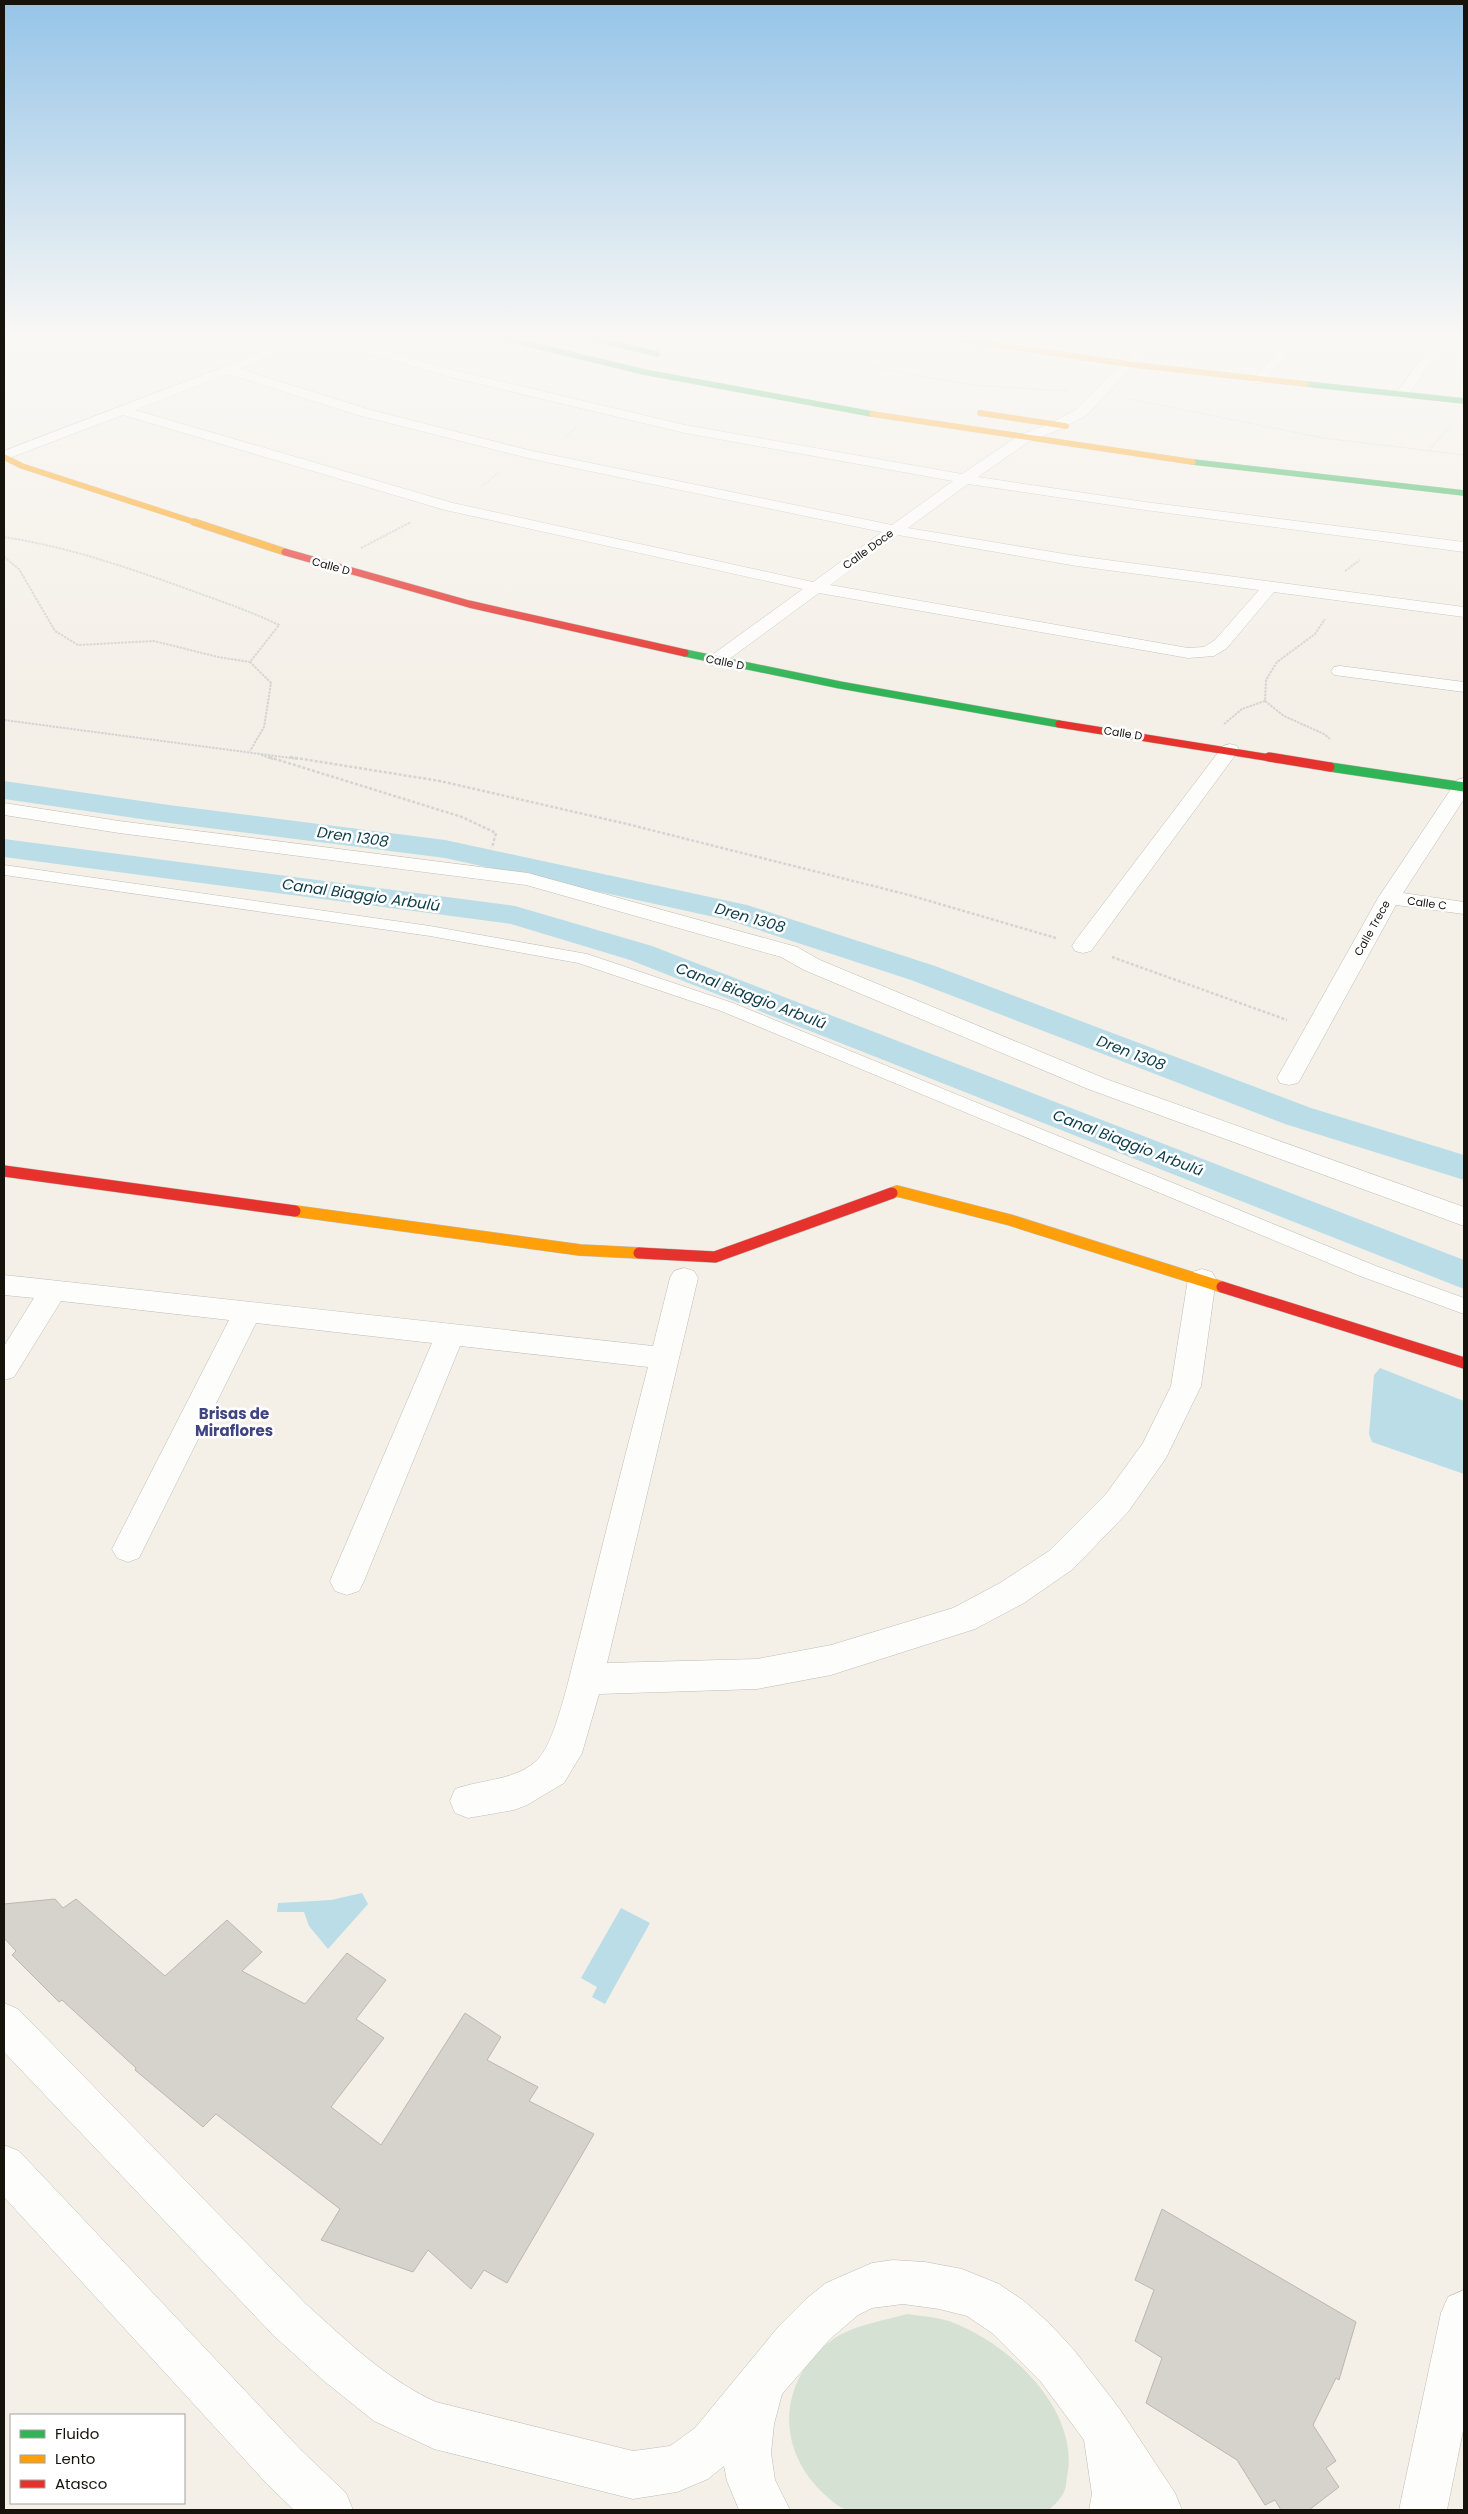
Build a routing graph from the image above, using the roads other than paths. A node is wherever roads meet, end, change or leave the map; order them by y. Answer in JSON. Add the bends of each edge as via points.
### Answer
{"nodes":[{"id":1,"x":275,"y":454,"type":"edge"},
{"id":2,"x":529,"y":454,"type":"edge"},
{"id":3,"x":827,"y":454,"type":"edge"},
{"id":4,"x":1001,"y":454,"type":"edge"},
{"id":5,"x":1138,"y":454,"type":"edge"},
{"id":6,"x":4,"y":457,"type":"edge"},
{"id":7,"x":965,"y":479,"type":"junction"},
{"id":8,"x":1464,"y":493,"type":"edge"},
{"id":9,"x":894,"y":530,"type":"junction"},
{"id":10,"x":1464,"y":547,"type":"edge"},
{"id":11,"x":815,"y":587,"type":"junction"},
{"id":12,"x":1270,"y":587,"type":"junction"},
{"id":13,"x":1464,"y":612,"type":"edge"},
{"id":14,"x":715,"y":661,"type":"junction"},
{"id":15,"x":1340,"y":671,"type":"dead end"},
{"id":16,"x":1464,"y":688,"type":"edge"},
{"id":17,"x":1230,"y":750,"type":"junction"},
{"id":18,"x":1464,"y":786,"type":"edge"},
{"id":19,"x":4,"y":809,"type":"edge"},
{"id":20,"x":4,"y":870,"type":"edge"},
{"id":21,"x":1389,"y":898,"type":"junction"},
{"id":22,"x":1464,"y":908,"type":"edge"},
{"id":23,"x":1083,"y":946,"type":"road end"},
{"id":24,"x":1289,"y":1078,"type":"dead end"},
{"id":25,"x":4,"y":1171,"type":"edge"},
{"id":26,"x":1464,"y":1217,"type":"edge"},
{"id":27,"x":684,"y":1278,"type":"dead end"},
{"id":28,"x":1202,"y":1279,"type":"junction"},
{"id":29,"x":4,"y":1284,"type":"edge"},
{"id":30,"x":54,"y":1290,"type":"junction"},
{"id":31,"x":1464,"y":1306,"type":"edge"},
{"id":32,"x":248,"y":1312,"type":"junction"},
{"id":33,"x":450,"y":1334,"type":"junction"},
{"id":34,"x":665,"y":1358,"type":"junction"},
{"id":35,"x":1464,"y":1363,"type":"edge"},
{"id":36,"x":4,"y":1369,"type":"edge"},
{"id":37,"x":128,"y":1549,"type":"dead end"},
{"id":38,"x":347,"y":1581,"type":"dead end"},
{"id":39,"x":586,"y":1679,"type":"junction"},
{"id":40,"x":468,"y":1802,"type":"dead end"},
{"id":41,"x":4,"y":2023,"type":"edge"},
{"id":42,"x":4,"y":2166,"type":"edge"},
{"id":43,"x":1464,"y":2313,"type":"edge"},
{"id":44,"x":763,"y":2380,"type":"junction"},
{"id":45,"x":1107,"y":2433,"type":"junction"},
{"id":46,"x":329,"y":2510,"type":"edge"},
{"id":47,"x":766,"y":2510,"type":"edge"},
{"id":48,"x":1113,"y":2510,"type":"edge"},
{"id":49,"x":1158,"y":2510,"type":"edge"},
{"id":50,"x":1423,"y":2510,"type":"edge"}],
"edges":[{"from":1,"to":11,"type":"street","via":[[450,506]]},
{"from":2,"to":9,"type":"street"},
{"from":3,"to":7,"type":"street"},
{"from":4,"to":7,"type":"street","name":"Calle Doce"},
{"from":5,"to":8,"type":"street","via":[[1321,479]]},
{"from":6,"to":14,"type":"street","name":"Calle D","via":[[22,466],[301,558],[467,603]]},
{"from":7,"to":9,"type":"street","name":"Calle Doce"},
{"from":7,"to":10,"type":"street"},
{"from":9,"to":11,"type":"street","name":"Calle Doce"},
{"from":9,"to":12,"type":"street","via":[[1077,561]]},
{"from":11,"to":12,"type":"street","via":[[1188,653],[1208,652],[1221,644]]},
{"from":11,"to":14,"type":"street","name":"Calle Doce"},
{"from":12,"to":13,"type":"street"},
{"from":14,"to":17,"type":"street","name":"Calle D","via":[[989,711]]},
{"from":15,"to":16,"type":"street"},
{"from":17,"to":18,"type":"street","name":"Calle D"},
{"from":17,"to":23,"type":"street"},
{"from":18,"to":21,"type":"street","name":"Calle Trece"},
{"from":19,"to":26,"type":"street","via":[[119,827],[528,879],[640,910],[789,952],[812,965],[1097,1084]]},
{"from":20,"to":31,"type":"lane","via":[[430,931],[581,958],[727,1007],[1368,1271]]},
{"from":21,"to":22,"type":"street","name":"Calle C"},
{"from":21,"to":24,"type":"street","name":"Calle Trece"},
{"from":25,"to":28,"type":"street","via":[[580,1250],[715,1257],[897,1191],[1010,1220]]},
{"from":27,"to":34,"type":"street"},
{"from":28,"to":35,"type":"street"},
{"from":28,"to":39,"type":"street","via":[[1186,1386],[1155,1450],[1117,1502],[1067,1553],[1012,1593],[963,1619],[831,1660],[757,1674]]},
{"from":29,"to":30,"type":"street"},
{"from":30,"to":32,"type":"street"},
{"from":30,"to":36,"type":"street"},
{"from":32,"to":33,"type":"street"},
{"from":32,"to":37,"type":"street"},
{"from":33,"to":34,"type":"street"},
{"from":33,"to":38,"type":"street"},
{"from":34,"to":39,"type":"street"},
{"from":39,"to":40,"type":"street","via":[[564,1753],[551,1771],[514,1793]]},
{"from":41,"to":44,"type":"street","via":[[290,2320],[340,2365],[407,2413],[434,2425],[624,2473],[660,2474],[692,2462],[719,2436]]},
{"from":42,"to":46,"type":"street","via":[[284,2467]]},
{"from":43,"to":50,"type":"street"},
{"from":44,"to":45,"type":"street","via":[[799,2336],[842,2299],[868,2286],[901,2280],[982,2300],[1020,2326],[1055,2364]]},
{"from":44,"to":47,"type":"street","via":[[751,2416],[746,2452],[747,2470],[755,2494]]},
{"from":45,"to":48,"type":"street","via":[[1116,2494]]},
{"from":45,"to":49,"type":"street"}]}
